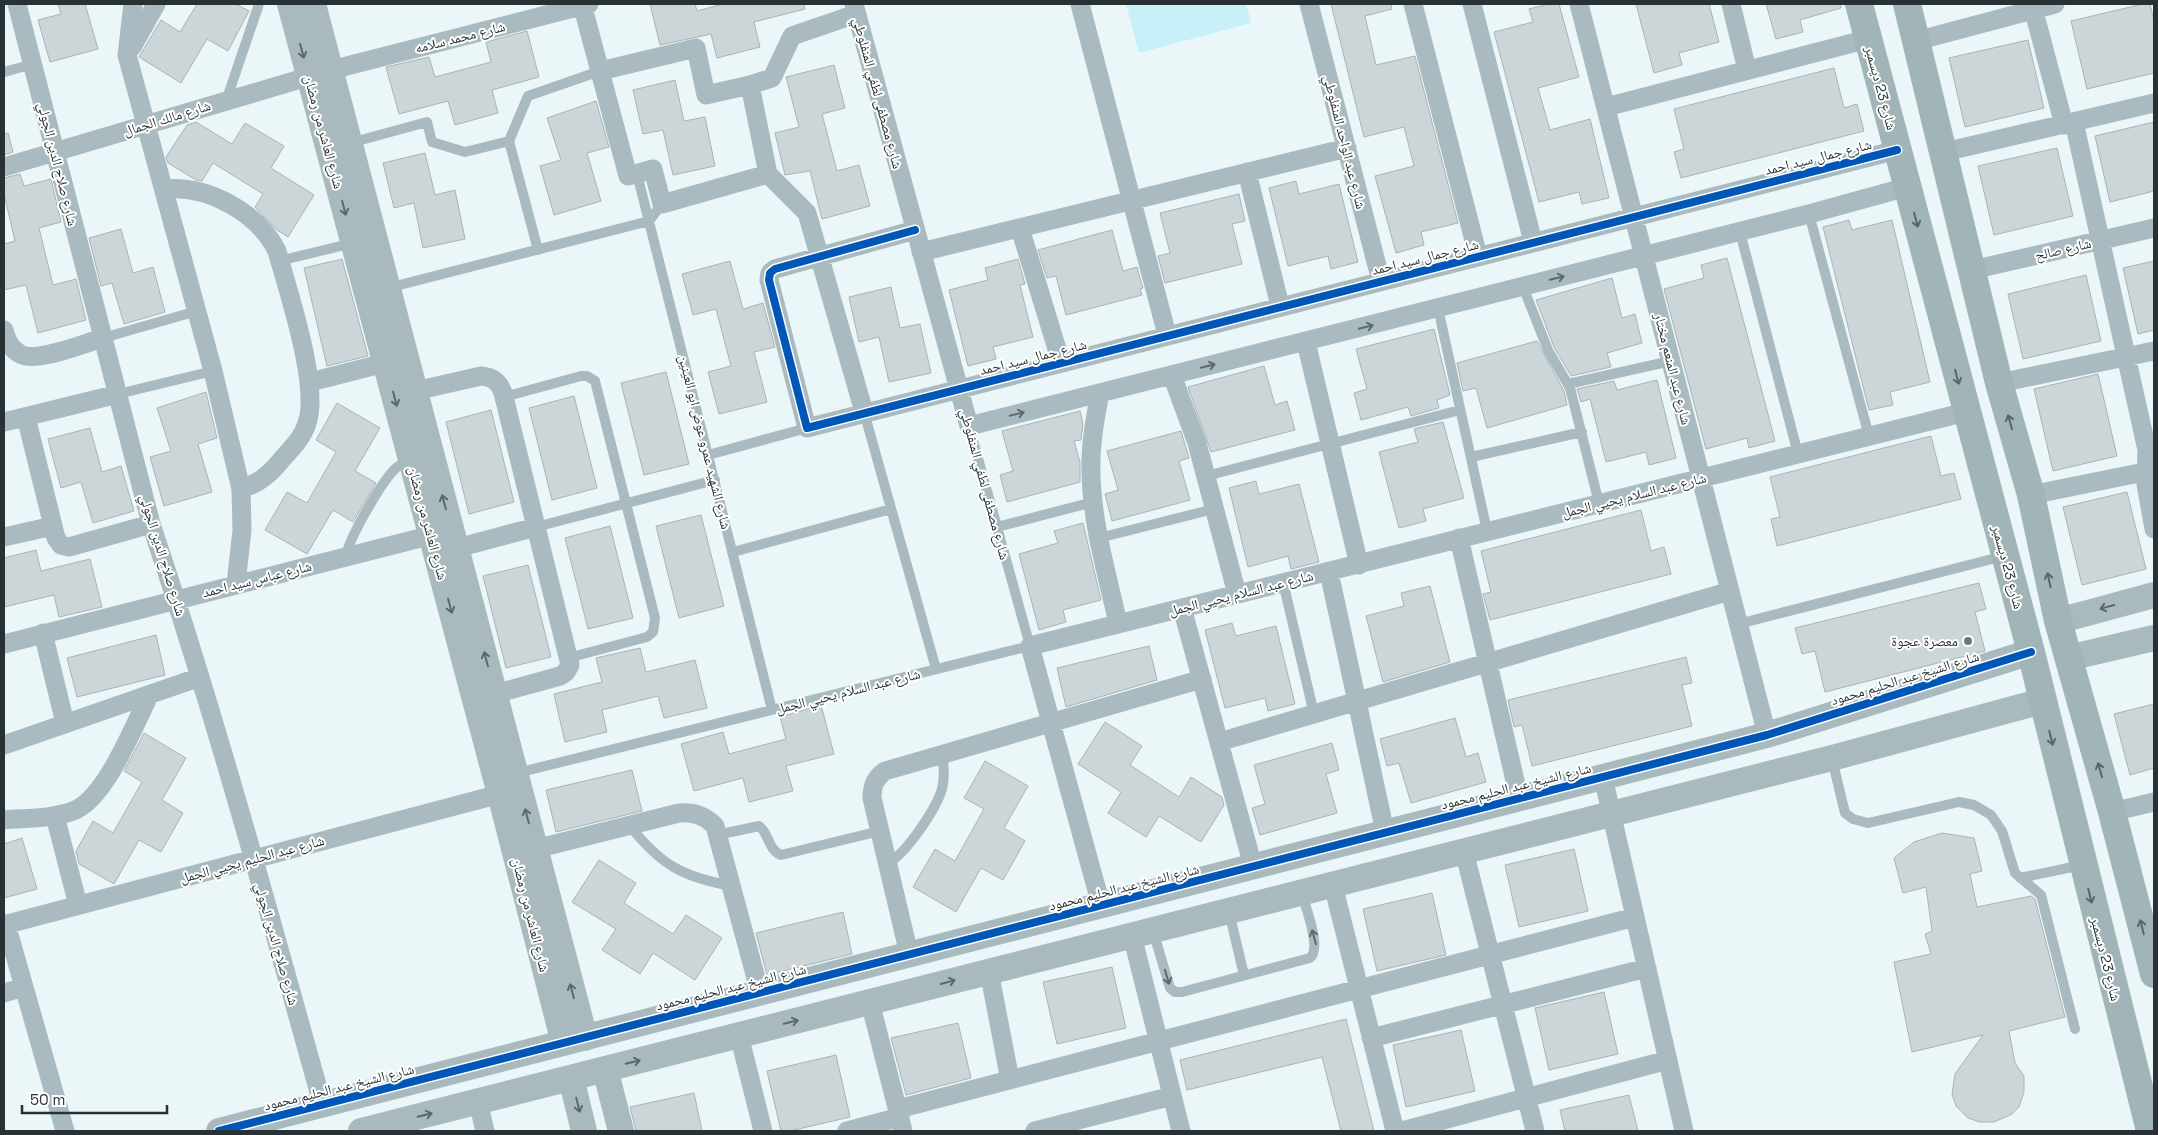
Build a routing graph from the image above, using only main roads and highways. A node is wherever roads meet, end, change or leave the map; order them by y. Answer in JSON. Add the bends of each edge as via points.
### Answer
{"nodes":[{"id":1,"x":1859,"y":4,"type":"edge"},
{"id":2,"x":1906,"y":4,"type":"edge"},
{"id":3,"x":2154,"y":974,"type":"edge"},
{"id":4,"x":2150,"y":1131,"type":"edge"}],
"edges":[{"from":1,"to":4,"type":"main road","name":"شارع 23 ديسمبر","one_way":true,"via":[[2031,652]]},
{"from":3,"to":2,"type":"main road","one_way":true,"via":[[2058,621],[2031,495],[1999,383]]}]}
